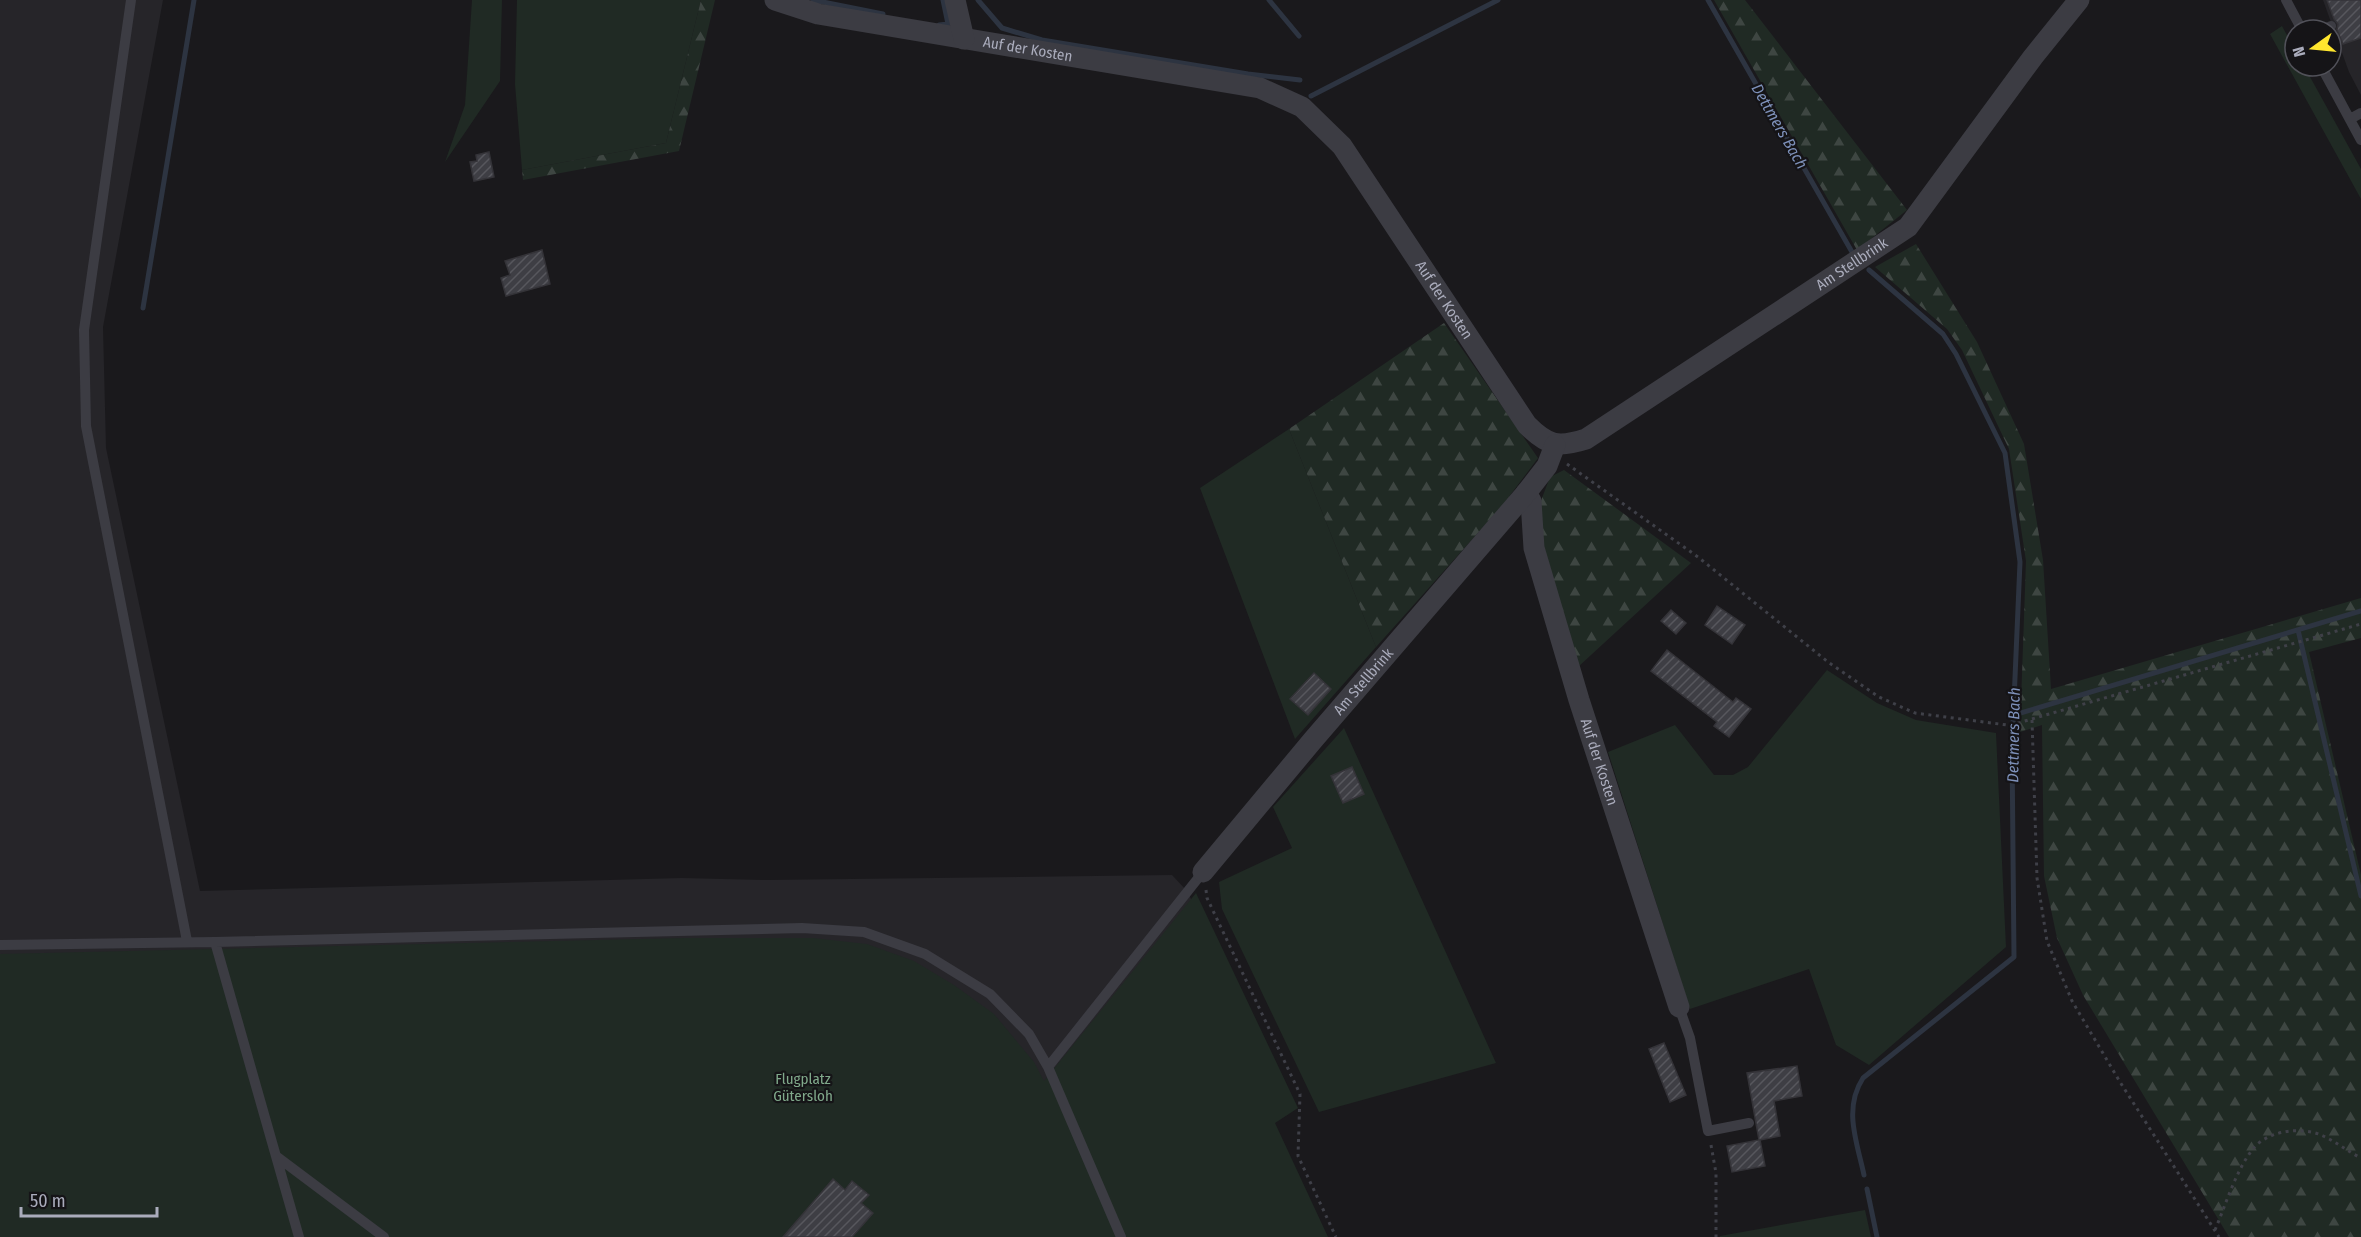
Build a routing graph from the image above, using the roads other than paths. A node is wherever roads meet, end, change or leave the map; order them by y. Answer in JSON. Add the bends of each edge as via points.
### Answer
{"nodes":[{"id":1,"x":131,"y":0,"type":"edge"},
{"id":2,"x":775,"y":0,"type":"edge"},
{"id":3,"x":955,"y":0,"type":"edge"},
{"id":4,"x":2079,"y":0,"type":"edge"},
{"id":5,"x":2286,"y":0,"type":"edge"},
{"id":6,"x":2295,"y":18,"type":"edge"},
{"id":7,"x":964,"y":39,"type":"junction"},
{"id":8,"x":2327,"y":78,"type":"edge"},
{"id":9,"x":2361,"y":114,"type":"edge"},
{"id":10,"x":2349,"y":119,"type":"junction"},
{"id":11,"x":2361,"y":140,"type":"edge"},
{"id":12,"x":1555,"y":445,"type":"junction"},
{"id":13,"x":1526,"y":493,"type":"junction"},
{"id":14,"x":1203,"y":872,"type":"joint"},
{"id":15,"x":188,"y":941,"type":"junction"},
{"id":16,"x":215,"y":942,"type":"junction"},
{"id":17,"x":0,"y":945,"type":"edge"},
{"id":18,"x":1679,"y":1007,"type":"joint"},
{"id":19,"x":1048,"y":1067,"type":"junction"},
{"id":20,"x":1749,"y":1123,"type":"dead end"},
{"id":21,"x":276,"y":1155,"type":"junction"},
{"id":22,"x":299,"y":1237,"type":"edge"},
{"id":23,"x":384,"y":1237,"type":"edge"},
{"id":24,"x":1121,"y":1237,"type":"edge"}],
"edges":[{"from":1,"to":15,"type":"lane","via":[[84,330],[86,426]]},
{"from":2,"to":7,"type":"street","name":"Auf der Kosten","via":[[818,14]]},
{"from":3,"to":7,"type":"street"},
{"from":4,"to":12,"type":"street","name":"Am Stellbrink","via":[[1908,227],[1586,439]]},
{"from":5,"to":6,"type":"lane"},
{"from":7,"to":12,"type":"street","name":"Auf der Kosten","via":[[1260,88],[1302,106],[1342,146],[1527,425]]},
{"from":8,"to":10,"type":"lane"},
{"from":9,"to":10,"type":"lane"},
{"from":10,"to":11,"type":"lane"},
{"from":12,"to":13,"type":"street","via":[[1547,466]]},
{"from":13,"to":14,"type":"street","name":"Am Stellbrink"},
{"from":13,"to":18,"type":"street","name":"Auf der Kosten","via":[[1531,501],[1534,548],[1540,570]]},
{"from":14,"to":19,"type":"lane"},
{"from":15,"to":16,"type":"lane"},
{"from":15,"to":17,"type":"lane"},
{"from":16,"to":19,"type":"lane","via":[[802,928],[864,932],[925,954],[990,994],[1029,1034]]},
{"from":16,"to":21,"type":"lane"},
{"from":18,"to":20,"type":"lane","via":[[1690,1038],[1708,1131]]},
{"from":19,"to":24,"type":"lane"},
{"from":21,"to":22,"type":"lane"},
{"from":21,"to":23,"type":"lane"}]}
